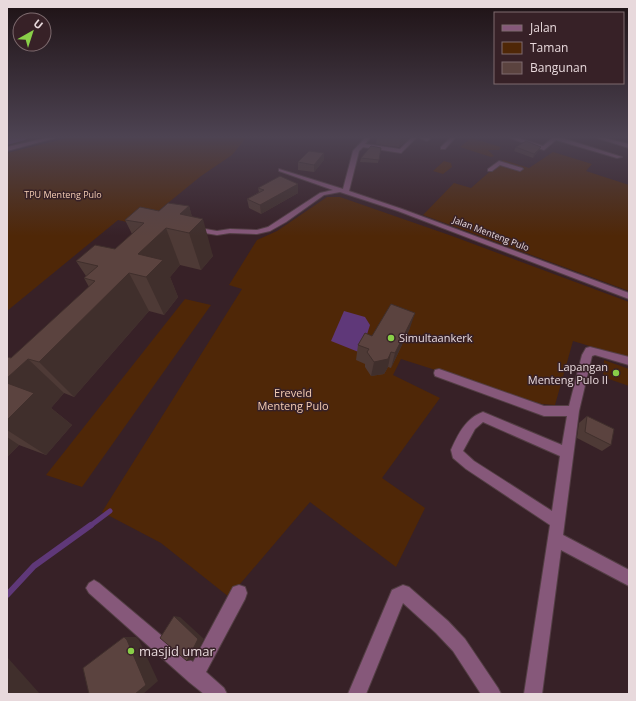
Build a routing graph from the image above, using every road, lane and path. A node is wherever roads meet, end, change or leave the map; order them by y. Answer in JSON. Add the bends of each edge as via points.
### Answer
{"nodes":[{"id":1,"x":349,"y":171,"type":"edge"},
{"id":2,"x":284,"y":172,"type":"dead end"},
{"id":3,"x":342,"y":191,"type":"junction"},
{"id":4,"x":183,"y":228,"type":"edge"},
{"id":5,"x":629,"y":296,"type":"edge"},
{"id":6,"x":629,"y":361,"type":"edge"},
{"id":7,"x":439,"y":373,"type":"dead end"},
{"id":8,"x":573,"y":411,"type":"junction"},
{"id":9,"x":567,"y":453,"type":"junction"},
{"id":10,"x":557,"y":522,"type":"junction"},
{"id":11,"x":555,"y":539,"type":"junction"},
{"id":12,"x":629,"y":578,"type":"edge"},
{"id":13,"x":94,"y":588,"type":"dead end"},
{"id":14,"x":239,"y":593,"type":"dead end"},
{"id":15,"x":195,"y":676,"type":"junction"},
{"id":16,"x":218,"y":694,"type":"edge"},
{"id":17,"x":357,"y":694,"type":"edge"},
{"id":18,"x":492,"y":694,"type":"edge"},
{"id":19,"x":533,"y":694,"type":"edge"}],
"edges":[{"from":1,"to":3,"type":"street"},
{"from":2,"to":3,"type":"street","name":"Jalan Menteng Pulo"},
{"from":3,"to":4,"type":"street","via":[[322,194],[284,222],[270,229],[257,232],[217,233]]},
{"from":3,"to":5,"type":"street","name":"Jalan Menteng Pulo","via":[[400,210]]},
{"from":6,"to":8,"type":"street","via":[[590,351],[587,354]]},
{"from":7,"to":8,"type":"street","via":[[544,411]]},
{"from":8,"to":9,"type":"street"},
{"from":9,"to":10,"type":"street"},
{"from":9,"to":10,"type":"street","via":[[483,417],[473,422],[457,450],[457,454],[470,465]]},
{"from":10,"to":11,"type":"street"},
{"from":11,"to":12,"type":"street"},
{"from":11,"to":19,"type":"street"},
{"from":13,"to":15,"type":"street"},
{"from":14,"to":15,"type":"street"},
{"from":15,"to":16,"type":"street"},
{"from":17,"to":18,"type":"street","via":[[398,596],[403,593],[459,645]]}]}
